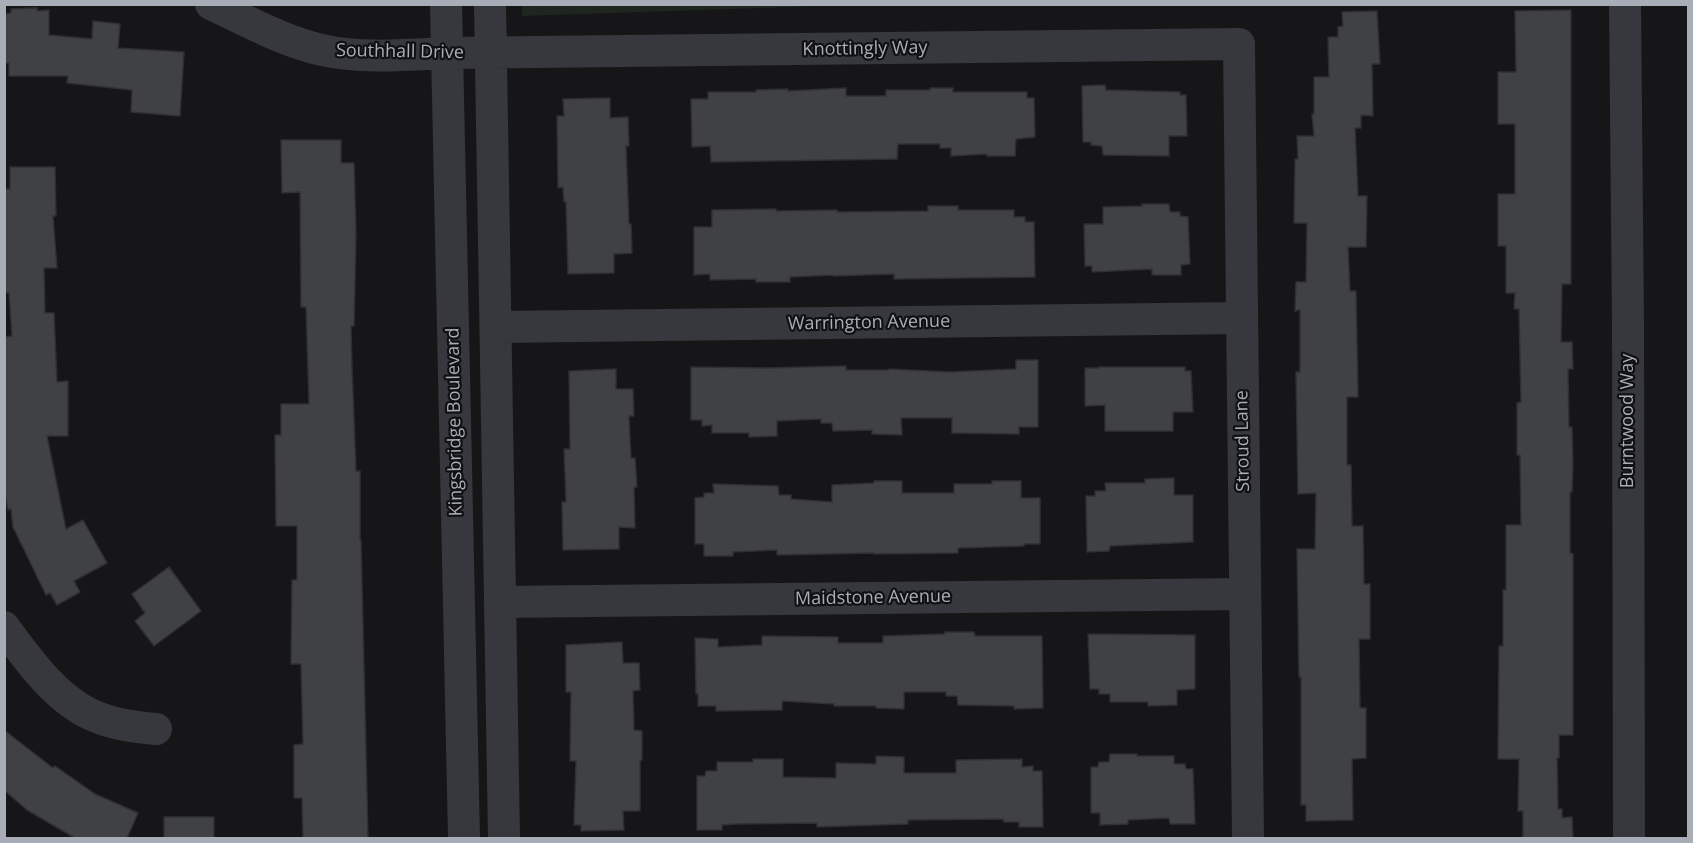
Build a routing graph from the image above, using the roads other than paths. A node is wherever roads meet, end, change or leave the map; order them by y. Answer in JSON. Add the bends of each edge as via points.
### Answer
{"nodes":[{"id":1,"x":211,"y":4,"type":"edge"},
{"id":2,"x":446,"y":4,"type":"edge"},
{"id":3,"x":490,"y":4,"type":"edge"},
{"id":4,"x":1625,"y":4,"type":"edge"},
{"id":5,"x":1239,"y":44,"type":"joint"},
{"id":6,"x":491,"y":52,"type":"junction"},
{"id":7,"x":447,"y":53,"type":"junction"},
{"id":8,"x":1242,"y":318,"type":"junction"},
{"id":9,"x":496,"y":327,"type":"junction"},
{"id":10,"x":1245,"y":594,"type":"junction"},
{"id":11,"x":500,"y":602,"type":"junction"},
{"id":12,"x":4,"y":627,"type":"edge"},
{"id":13,"x":156,"y":729,"type":"dead end"},
{"id":14,"x":464,"y":838,"type":"edge"},
{"id":15,"x":504,"y":838,"type":"edge"},
{"id":16,"x":1248,"y":838,"type":"edge"},
{"id":17,"x":1629,"y":838,"type":"edge"}],
"edges":[{"from":1,"to":7,"type":"street","name":"Southhall Drive","via":[[279,36],[323,50],[372,55]]},
{"from":2,"to":7,"type":"street","name":"Kingsbridge Boulevard"},
{"from":3,"to":6,"type":"street"},
{"from":4,"to":17,"type":"street","name":"Burntwood Way"},
{"from":5,"to":6,"type":"street","name":"Knottingly Way"},
{"from":5,"to":8,"type":"street","name":"Stroud Lane"},
{"from":6,"to":7,"type":"street","name":"Southhall Drive"},
{"from":6,"to":9,"type":"street"},
{"from":7,"to":14,"type":"street","name":"Kingsbridge Boulevard"},
{"from":8,"to":9,"type":"street","name":"Warrington Avenue"},
{"from":8,"to":10,"type":"street","name":"Stroud Lane"},
{"from":9,"to":11,"type":"street"},
{"from":10,"to":11,"type":"street","name":"Maidstone Avenue"},
{"from":10,"to":16,"type":"street","name":"Stroud Lane"},
{"from":11,"to":15,"type":"street"},
{"from":12,"to":13,"type":"street","via":[[36,669],[69,702],[124,726]]}]}
